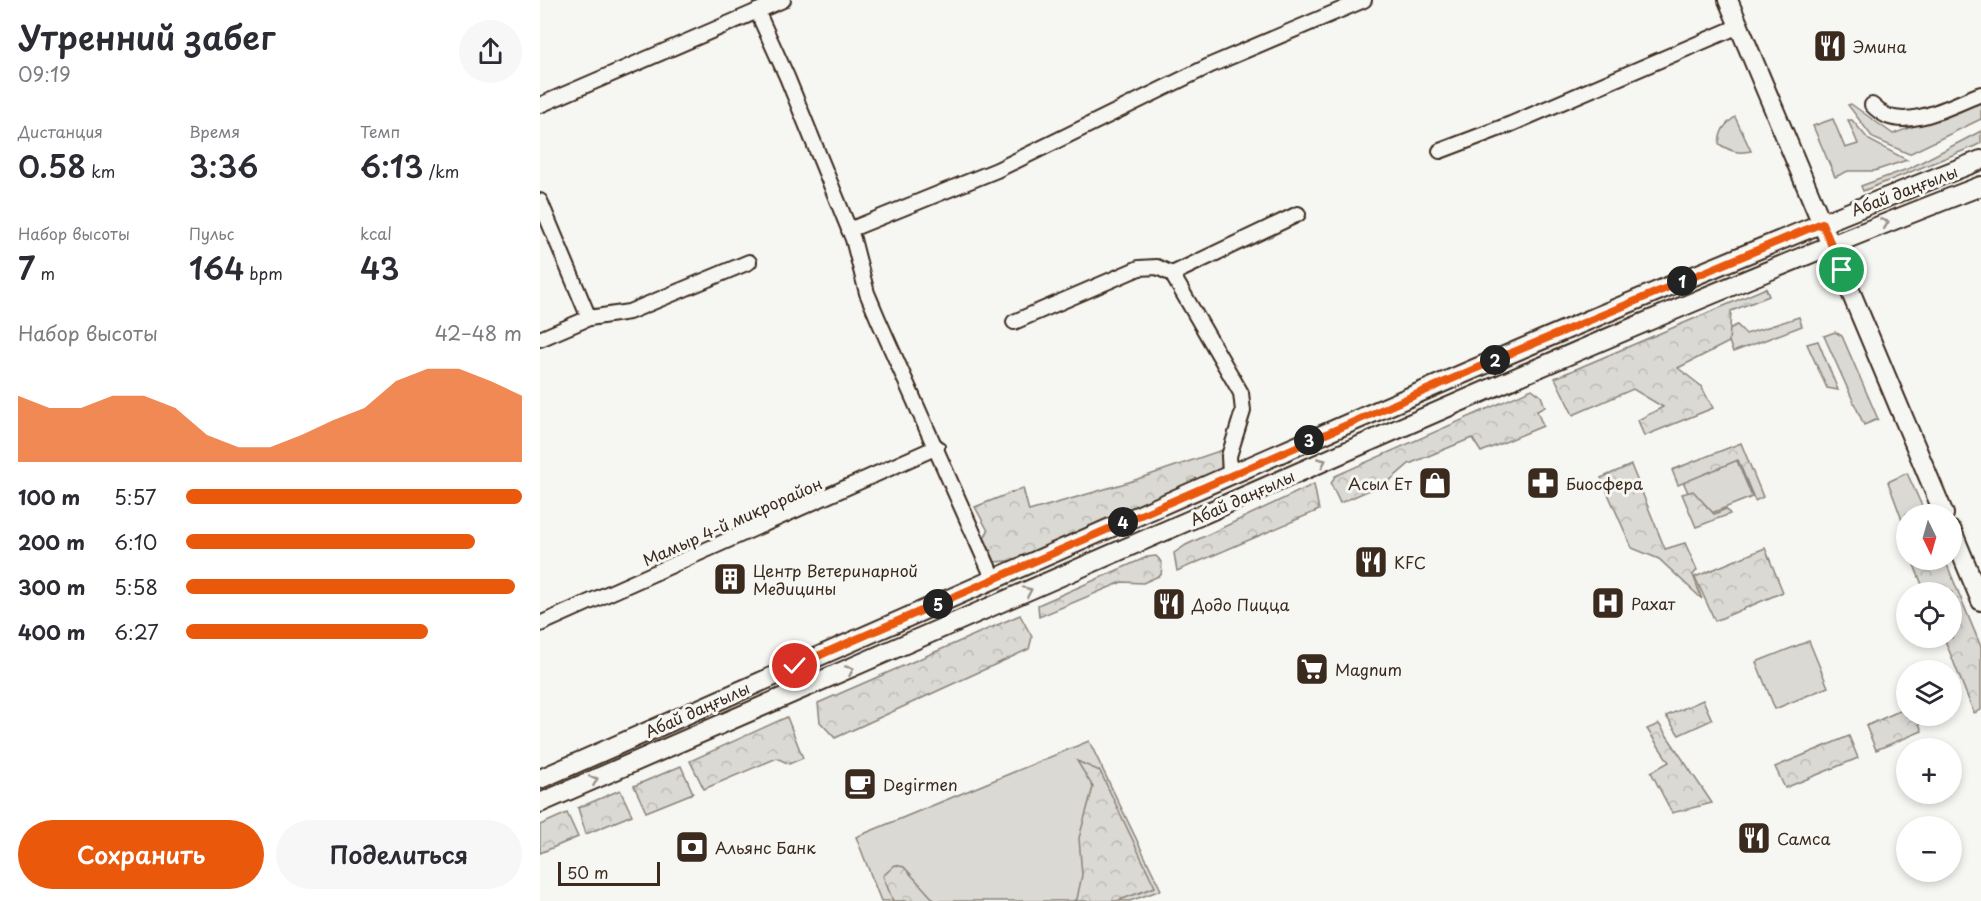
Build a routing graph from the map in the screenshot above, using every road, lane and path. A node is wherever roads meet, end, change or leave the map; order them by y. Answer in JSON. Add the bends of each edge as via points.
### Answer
{"nodes":[{"id":1,"x":783,"y":0,"type":"edge"},
{"id":2,"x":1364,"y":0,"type":"edge"},
{"id":3,"x":1728,"y":0,"type":"edge"},
{"id":4,"x":757,"y":11,"type":"junction"},
{"id":5,"x":1739,"y":26,"type":"junction"},
{"id":6,"x":1981,"y":94,"type":"edge"},
{"id":7,"x":540,"y":105,"type":"edge"},
{"id":8,"x":1872,"y":105,"type":"dead end"},
{"id":9,"x":1440,"y":151,"type":"dead end"},
{"id":10,"x":1981,"y":160,"type":"edge"},
{"id":11,"x":1981,"y":186,"type":"edge"},
{"id":12,"x":540,"y":201,"type":"edge"},
{"id":13,"x":1298,"y":214,"type":"dead end"},
{"id":14,"x":1822,"y":223,"type":"junction"},
{"id":15,"x":849,"y":230,"type":"junction"},
{"id":16,"x":1831,"y":245,"type":"junction"},
{"id":17,"x":750,"y":262,"type":"dead end"},
{"id":18,"x":1172,"y":274,"type":"junction"},
{"id":19,"x":589,"y":318,"type":"junction"},
{"id":20,"x":1014,"y":322,"type":"dead end"},
{"id":21,"x":540,"y":339,"type":"edge"},
{"id":22,"x":937,"y":447,"type":"junction"},
{"id":23,"x":1230,"y":474,"type":"junction"},
{"id":24,"x":1940,"y":504,"type":"edge"},
{"id":25,"x":1962,"y":555,"type":"edge"},
{"id":26,"x":994,"y":580,"type":"junction"},
{"id":27,"x":1981,"y":602,"type":"edge"},
{"id":28,"x":540,"y":624,"type":"edge"},
{"id":29,"x":540,"y":779,"type":"edge"},
{"id":30,"x":540,"y":803,"type":"edge"}],
"edges":[{"from":1,"to":4,"type":"street"},
{"from":2,"to":15,"type":"street","via":[[1211,65],[997,170]]},
{"from":3,"to":5,"type":"main road"},
{"from":4,"to":7,"type":"street"},
{"from":4,"to":15,"type":"street"},
{"from":5,"to":9,"type":"street"},
{"from":5,"to":14,"type":"main road"},
{"from":6,"to":8,"type":"street","via":[[1908,119],[1884,115]]},
{"from":10,"to":14,"type":"main road","name":"Абай даңғылы"},
{"from":16,"to":11,"type":"main road","name":"Абай даңғылы","one_way":true},
{"from":12,"to":19,"type":"street"},
{"from":13,"to":18,"type":"street"},
{"from":14,"to":16,"type":"main road"},
{"from":14,"to":23,"type":"main road","name":"Абай даңғылы"},
{"from":15,"to":22,"type":"street","via":[[867,292]]},
{"from":16,"to":24,"type":"main road"},
{"from":30,"to":16,"type":"main road","name":"Абай даңғылы","one_way":true,"via":[[1527,372]]},
{"from":17,"to":19,"type":"street","via":[[629,312]]},
{"from":18,"to":20,"type":"street","via":[[1157,267],[1139,268]]},
{"from":18,"to":23,"type":"street","via":[[1241,393],[1243,411],[1229,456]]},
{"from":19,"to":21,"type":"street"},
{"from":22,"to":26,"type":"street"},
{"from":22,"to":28,"type":"street","name":"Мамыр 4-й микрорайон"},
{"from":23,"to":26,"type":"main road","name":"Абай даңғылы"},
{"from":25,"to":27,"type":"main road"},
{"from":26,"to":29,"type":"main road","name":"Абай даңғылы"}]}
